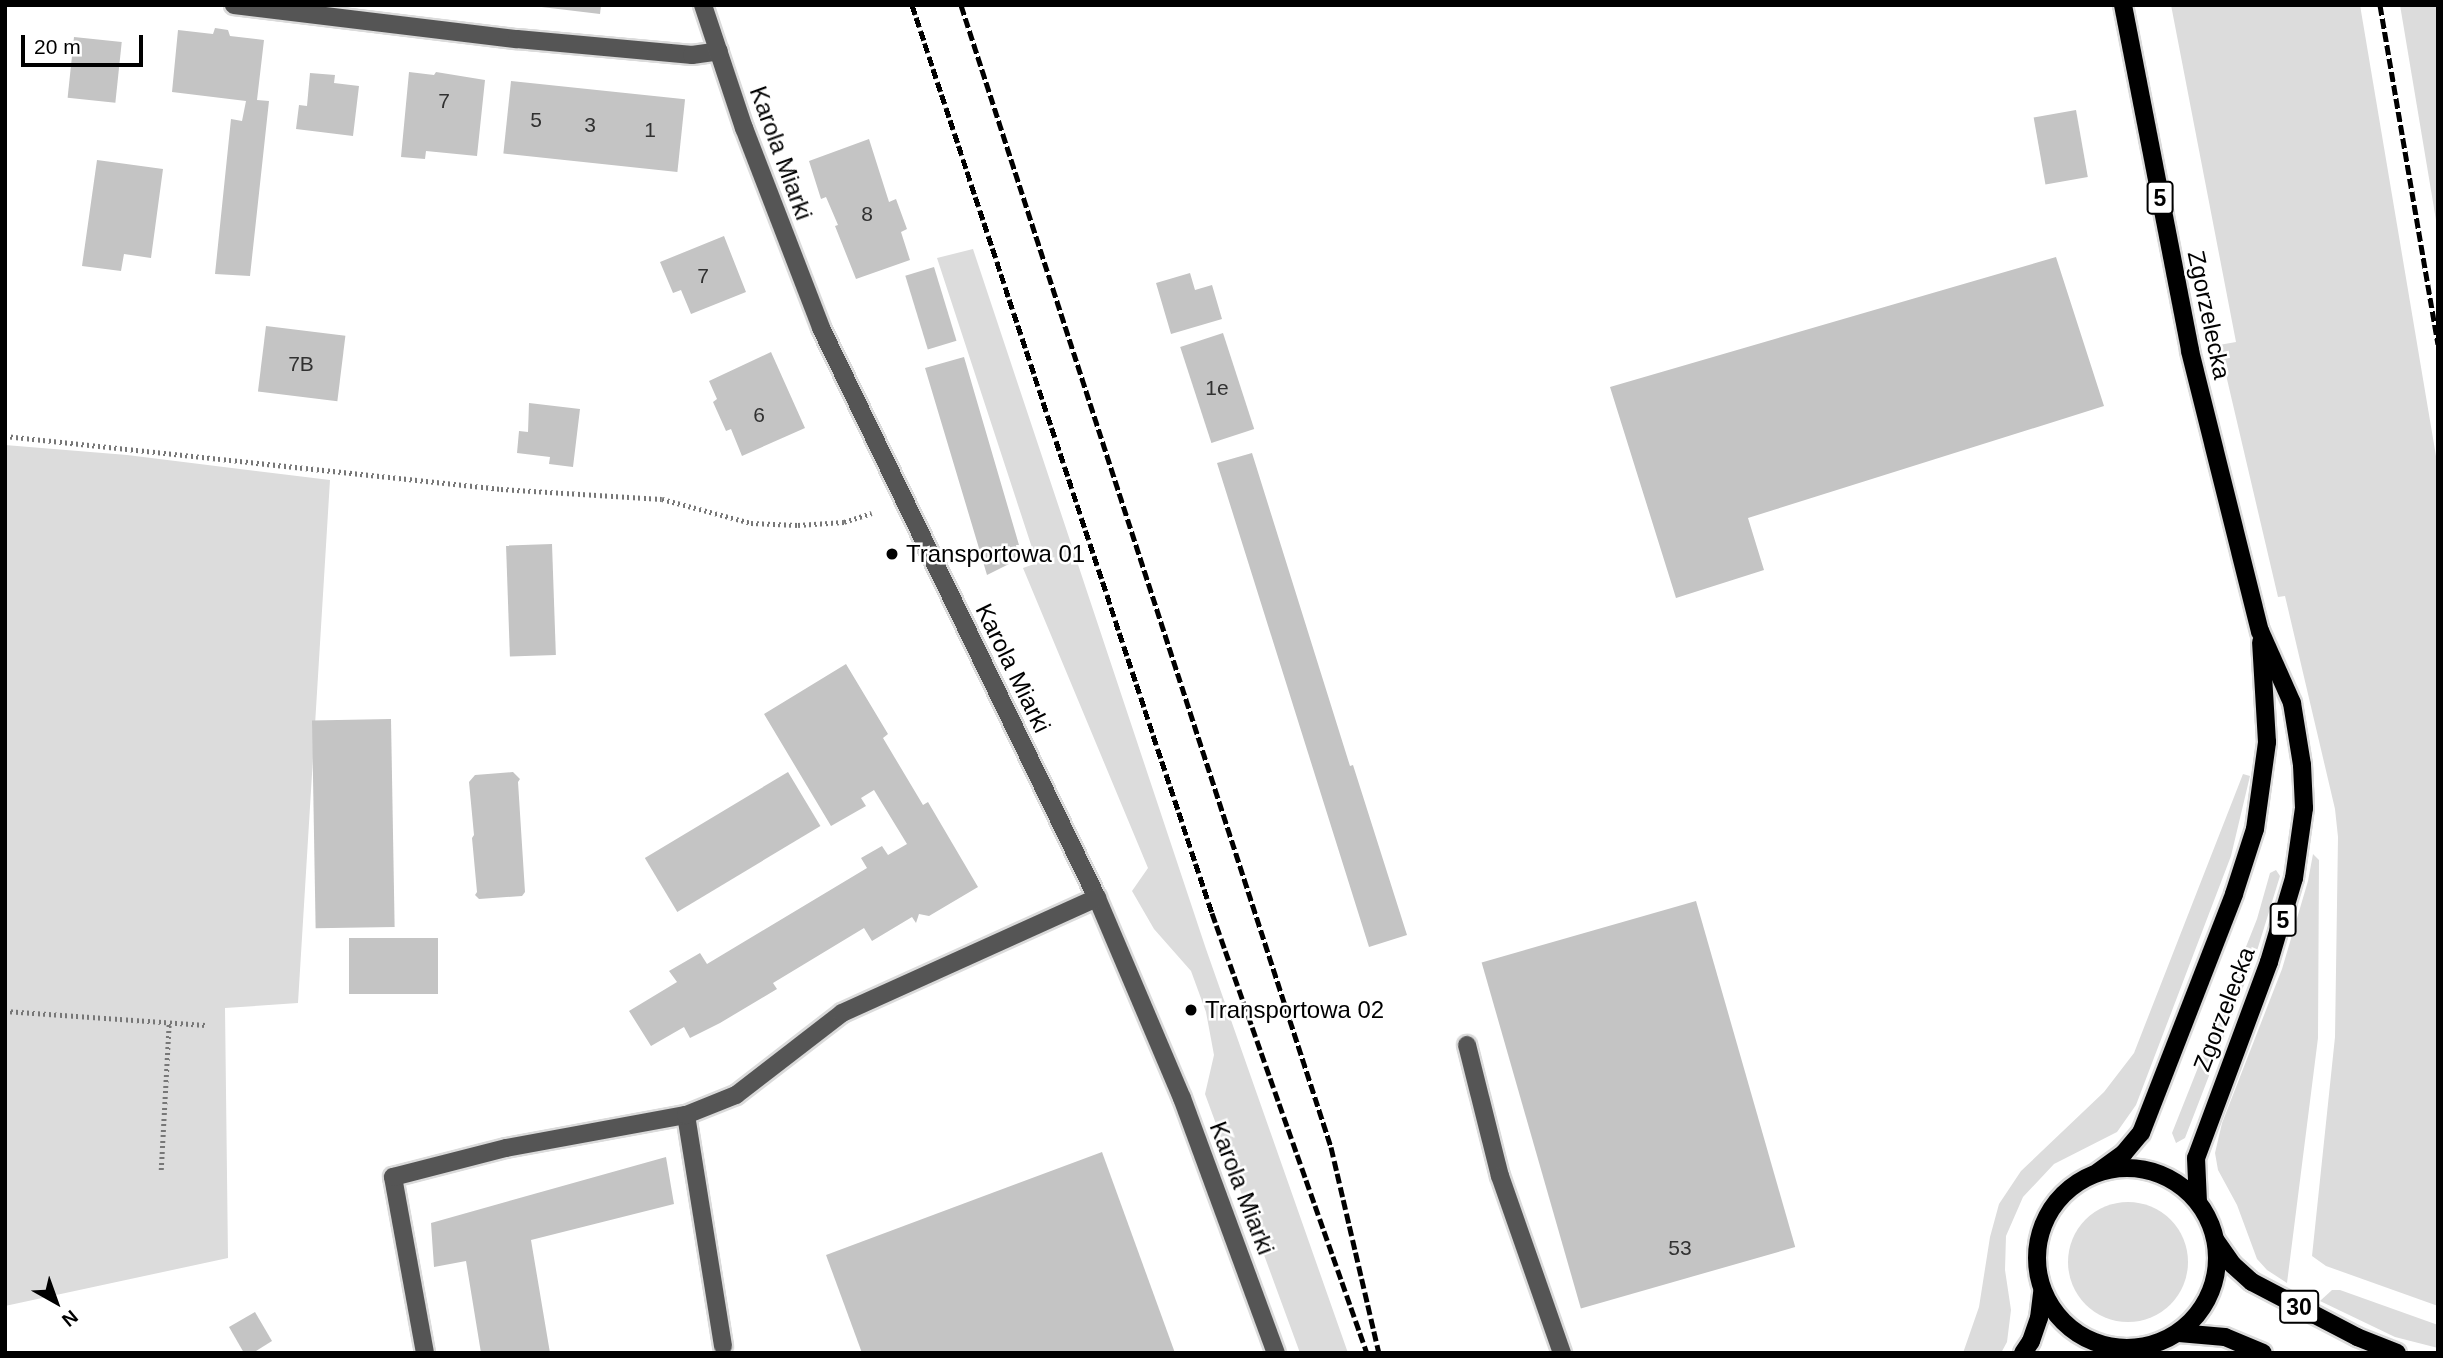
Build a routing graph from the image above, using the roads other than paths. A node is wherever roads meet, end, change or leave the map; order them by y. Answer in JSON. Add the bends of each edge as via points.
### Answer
{"nodes":[{"id":1,"x":234,"y":5,"type":"edge"},
{"id":2,"x":703,"y":5,"type":"edge"},
{"id":3,"x":2123,"y":5,"type":"edge"},
{"id":4,"x":719,"y":51,"type":"junction"},
{"id":5,"x":2260,"y":631,"type":"junction"},
{"id":6,"x":1097,"y":898,"type":"junction"},
{"id":7,"x":1467,"y":1045,"type":"dead end"},
{"id":8,"x":686,"y":1115,"type":"junction"},
{"id":9,"x":2098,"y":1172,"type":"junction"},
{"id":10,"x":2198,"y":1202,"type":"junction"},
{"id":11,"x":2216,"y":1240,"type":"junction"},
{"id":12,"x":2042,"y":1292,"type":"junction"},
{"id":13,"x":2179,"y":1333,"type":"junction"},
{"id":14,"x":723,"y":1346,"type":"dead end"},
{"id":15,"x":2116,"y":1351,"type":"edge"},
{"id":16,"x":425,"y":1353,"type":"edge"},
{"id":17,"x":1276,"y":1353,"type":"edge"},
{"id":18,"x":1562,"y":1353,"type":"edge"},
{"id":19,"x":2023,"y":1353,"type":"edge"},
{"id":20,"x":2263,"y":1353,"type":"edge"},
{"id":21,"x":2397,"y":1353,"type":"edge"}],
"edges":[{"from":1,"to":4,"type":"street","via":[[517,39],[692,55]]},
{"from":2,"to":4,"type":"street","name":"Karola Miarki"},
{"from":3,"to":5,"type":"main road","name":"Zgorzelecka","number":"5","via":[[2190,351]]},
{"from":4,"to":6,"type":"street","name":"Karola Miarki","via":[[821,328]]},
{"from":5,"to":9,"type":"main road","name":"Zgorzelecka","number":"5","via":[[2267,742],[2255,829],[2141,1133]]},
{"from":5,"to":10,"type":"main road","name":"Zgorzelecka","number":"5","via":[[2292,703],[2298,733],[2304,808],[2300,852],[2269,962],[2196,1158]]},
{"from":6,"to":8,"type":"street","via":[[842,1013],[736,1095]]},
{"from":6,"to":17,"type":"street","name":"Karola Miarki","via":[[1182,1098]]},
{"from":7,"to":18,"type":"street","via":[[1500,1176]]},
{"from":8,"to":14,"type":"street"},
{"from":8,"to":16,"type":"street","via":[[506,1149],[393,1177]]},
{"from":9,"to":10,"type":"main road","number":"5","via":[[2142,1169],[2173,1181]]},
{"from":9,"to":12,"type":"main road","number":"5","via":[[2076,1183],[2044,1220],[2036,1268]]},
{"from":10,"to":11,"type":"main road","number":"5"},
{"from":11,"to":13,"type":"main road","number":"5","via":[[2211,1292],[2198,1315]]},
{"from":11,"to":21,"type":"main road","number":"30","via":[[2252,1282]]},
{"from":12,"to":15,"type":"main road","number":"5","via":[[2060,1320],[2086,1340]]},
{"from":12,"to":19,"type":"main road","number":"5","via":[[2039,1318]]},
{"from":13,"to":15,"type":"main road","number":"5","via":[[2160,1343]]},
{"from":13,"to":20,"type":"main road","number":"30","via":[[2225,1337]]}]}
